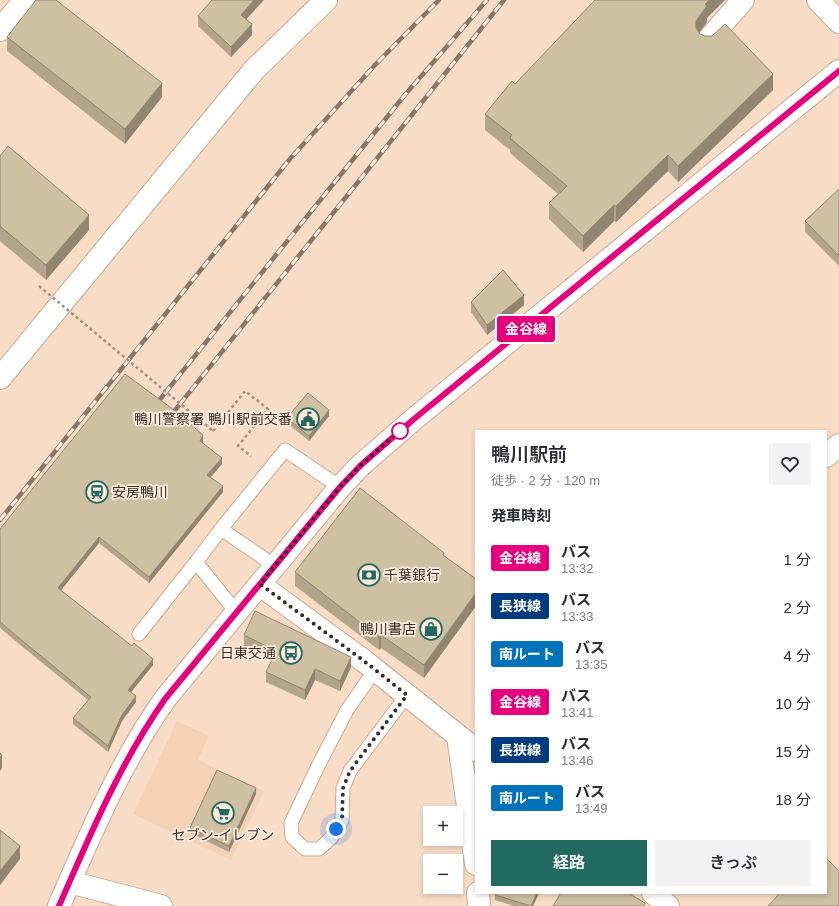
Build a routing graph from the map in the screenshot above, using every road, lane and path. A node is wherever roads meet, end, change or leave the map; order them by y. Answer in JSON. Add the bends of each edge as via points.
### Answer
{"nodes":[{"id":1,"x":25,"y":0,"type":"edge"},
{"id":2,"x":326,"y":0,"type":"edge"},
{"id":3,"x":743,"y":0,"type":"edge"},
{"id":4,"x":818,"y":0,"type":"edge"},
{"id":5,"x":839,"y":22,"type":"edge"},
{"id":6,"x":0,"y":30,"type":"edge"},
{"id":7,"x":708,"y":40,"type":"edge"},
{"id":8,"x":839,"y":71,"type":"edge"},
{"id":9,"x":39,"y":286,"type":"dead end"},
{"id":10,"x":0,"y":378,"type":"edge"},
{"id":11,"x":839,"y":445,"type":"edge"},
{"id":12,"x":238,"y":446,"type":"dead end"},
{"id":13,"x":827,"y":455,"type":"edge"},
{"id":14,"x":340,"y":487,"type":"junction"},
{"id":15,"x":221,"y":529,"type":"junction"},
{"id":16,"x":196,"y":562,"type":"junction"},
{"id":17,"x":275,"y":566,"type":"junction"},
{"id":18,"x":260,"y":584,"type":"junction"},
{"id":19,"x":237,"y":613,"type":"junction"},
{"id":20,"x":139,"y":634,"type":"dead end"},
{"id":21,"x":375,"y":670,"type":"junction"},
{"id":22,"x":407,"y":695,"type":"junction"},
{"id":23,"x":458,"y":736,"type":"junction"},
{"id":24,"x":475,"y":749,"type":"edge"},
{"id":25,"x":475,"y":857,"type":"edge"},
{"id":26,"x":70,"y":882,"type":"junction"},
{"id":27,"x":478,"y":894,"type":"edge"},
{"id":28,"x":654,"y":894,"type":"edge"},
{"id":29,"x":59,"y":906,"type":"edge"},
{"id":30,"x":161,"y":906,"type":"edge"},
{"id":31,"x":479,"y":906,"type":"edge"},
{"id":32,"x":668,"y":906,"type":"edge"}],
"edges":[{"from":1,"to":6,"type":"street"},
{"from":2,"to":10,"type":"street","via":[[254,70]]},
{"from":3,"to":7,"type":"street"},
{"from":4,"to":5,"type":"street"},
{"from":8,"to":14,"type":"street","via":[[414,419]]},
{"from":9,"to":12,"type":"path","bridge":true,"via":[[214,431],[245,391],[268,409]]},
{"from":11,"to":13,"type":"street"},
{"from":14,"to":15,"type":"lane","via":[[286,450]]},
{"from":14,"to":17,"type":"street"},
{"from":15,"to":16,"type":"lane"},
{"from":15,"to":17,"type":"lane"},
{"from":16,"to":19,"type":"lane"},
{"from":16,"to":20,"type":"lane"},
{"from":17,"to":18,"type":"street"},
{"from":18,"to":19,"type":"street"},
{"from":18,"to":21,"type":"street"},
{"from":19,"to":26,"type":"street","via":[[165,699],[139,737],[115,780]]},
{"from":21,"to":22,"type":"street"},
{"from":21,"to":22,"type":"lane","via":[[346,710],[291,823],[292,837],[305,849],[319,849],[331,838],[342,820],[343,788],[350,771]]},
{"from":22,"to":23,"type":"street"},
{"from":23,"to":24,"type":"street"},
{"from":23,"to":25,"type":"street"},
{"from":26,"to":29,"type":"street"},
{"from":26,"to":30,"type":"street"},
{"from":27,"to":31,"type":"street"},
{"from":28,"to":32,"type":"street"}]}
